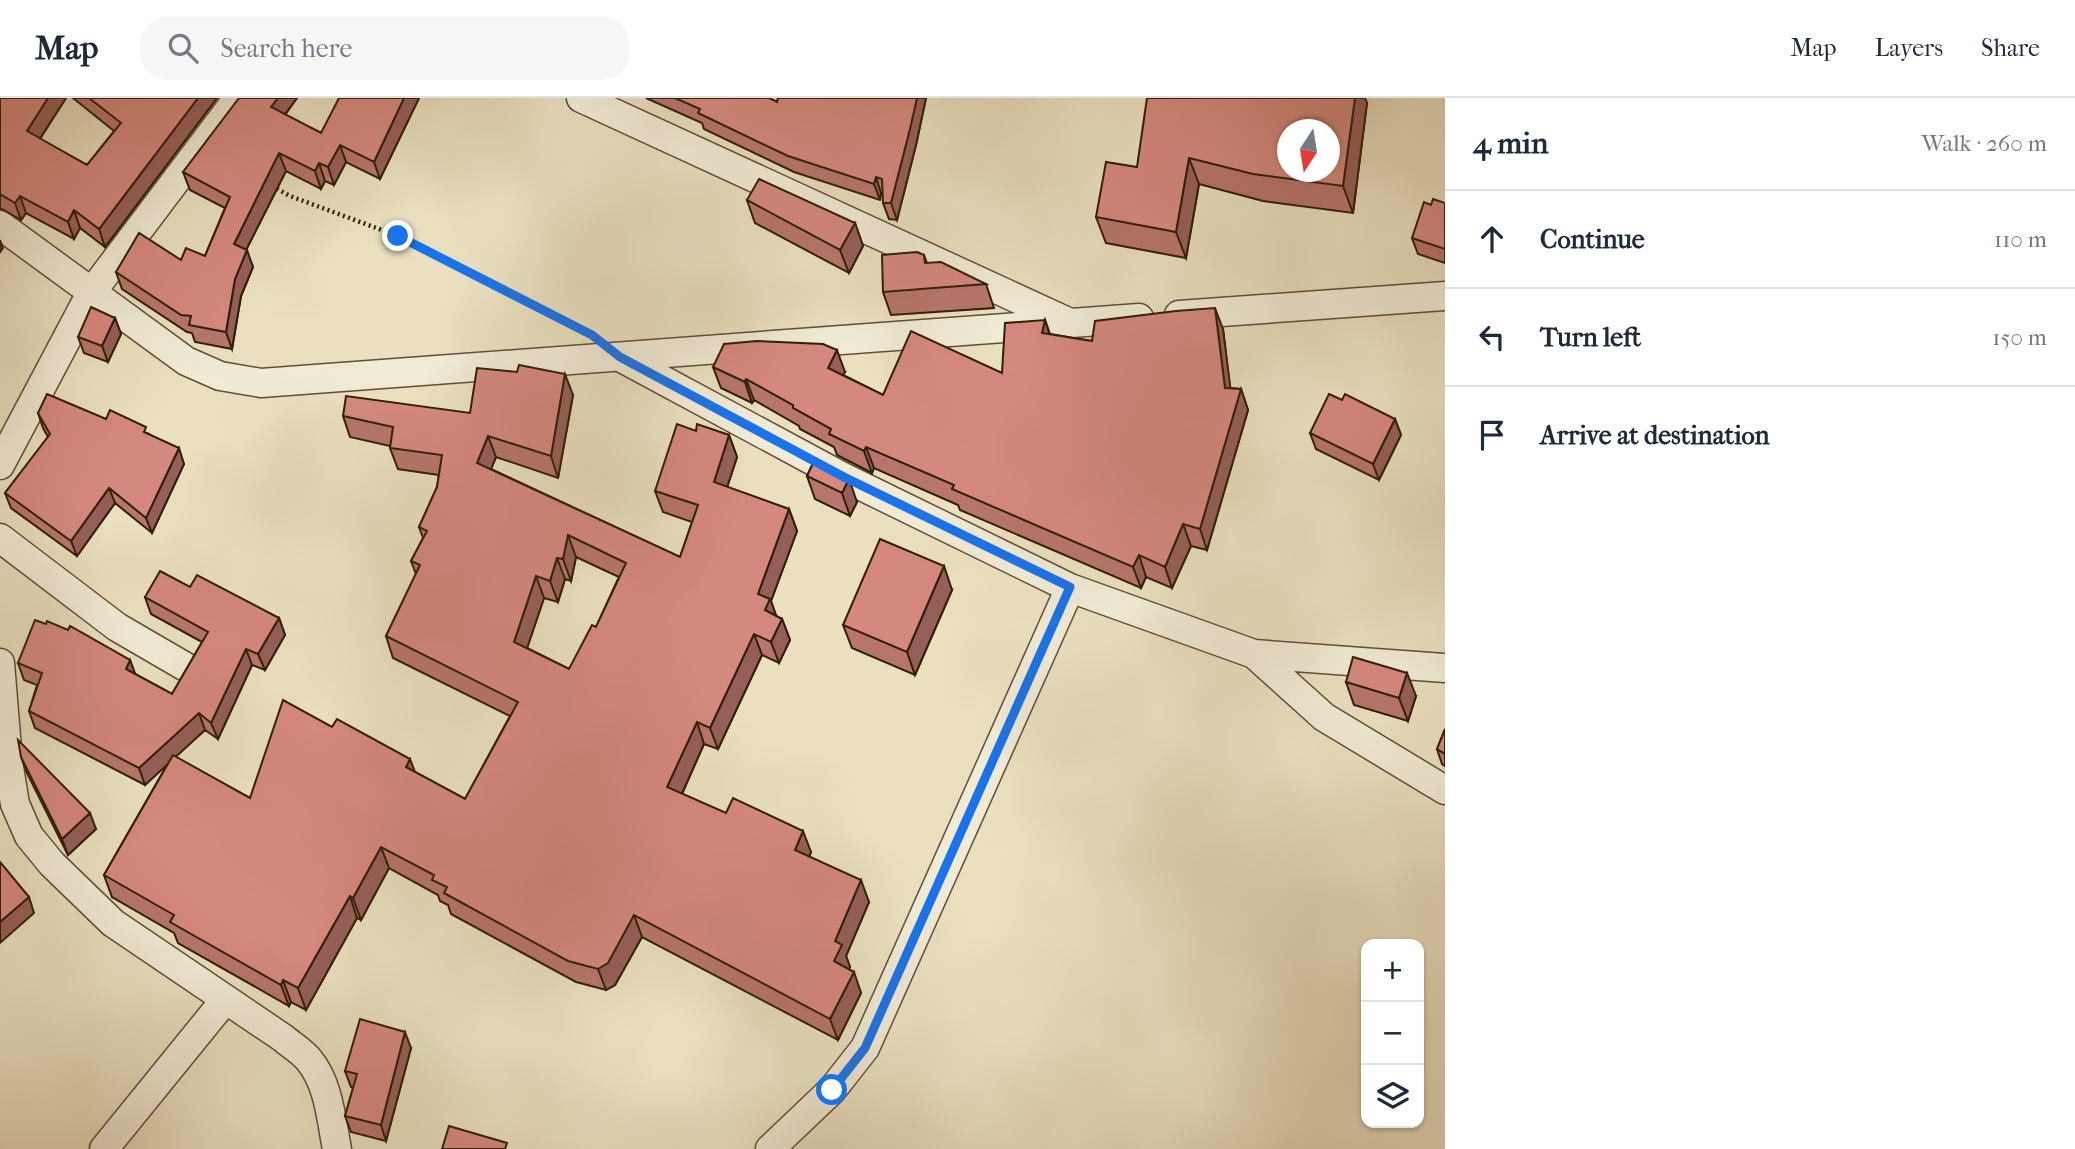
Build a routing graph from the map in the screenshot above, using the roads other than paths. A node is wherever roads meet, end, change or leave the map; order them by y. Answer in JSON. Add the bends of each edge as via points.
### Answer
{"nodes":[{"id":1,"x":237,"y":98,"type":"edge"},
{"id":2,"x":581,"y":98,"type":"edge"},
{"id":3,"x":0,"y":225,"type":"edge"},
{"id":4,"x":91,"y":293,"type":"junction"},
{"id":5,"x":1445,"y":296,"type":"edge"},
{"id":6,"x":1070,"y":323,"type":"junction"},
{"id":7,"x":620,"y":357,"type":"junction"},
{"id":8,"x":0,"y":465,"type":"edge"},
{"id":9,"x":0,"y":538,"type":"edge"},
{"id":10,"x":1070,"y":587,"type":"junction"},
{"id":11,"x":1254,"y":654,"type":"junction"},
{"id":12,"x":0,"y":663,"type":"edge"},
{"id":13,"x":184,"y":666,"type":"dead end"},
{"id":14,"x":1445,"y":668,"type":"edge"},
{"id":15,"x":1445,"y":790,"type":"edge"},
{"id":16,"x":225,"y":1000,"type":"junction"},
{"id":17,"x":105,"y":1148,"type":"edge"},
{"id":18,"x":337,"y":1149,"type":"edge"},
{"id":19,"x":770,"y":1149,"type":"edge"}],
"edges":[{"from":1,"to":4,"type":"street"},
{"from":2,"to":6,"type":"street"},
{"from":3,"to":4,"type":"street"},
{"from":4,"to":7,"type":"street","via":[[186,361],[220,376],[261,383]]},
{"from":4,"to":8,"type":"street"},
{"from":5,"to":6,"type":"street"},
{"from":6,"to":7,"type":"street"},
{"from":7,"to":10,"type":"street","via":[[844,477]]},
{"from":9,"to":13,"type":"street","via":[[117,627]]},
{"from":10,"to":11,"type":"street"},
{"from":10,"to":19,"type":"street","via":[[865,1048],[832,1090]]},
{"from":11,"to":14,"type":"street"},
{"from":11,"to":15,"type":"street","via":[[1324,717]]},
{"from":12,"to":16,"type":"street","via":[[15,804],[29,836],[113,923]]},
{"from":16,"to":17,"type":"street"},
{"from":16,"to":18,"type":"street","via":[[283,1038],[318,1072]]}]}
